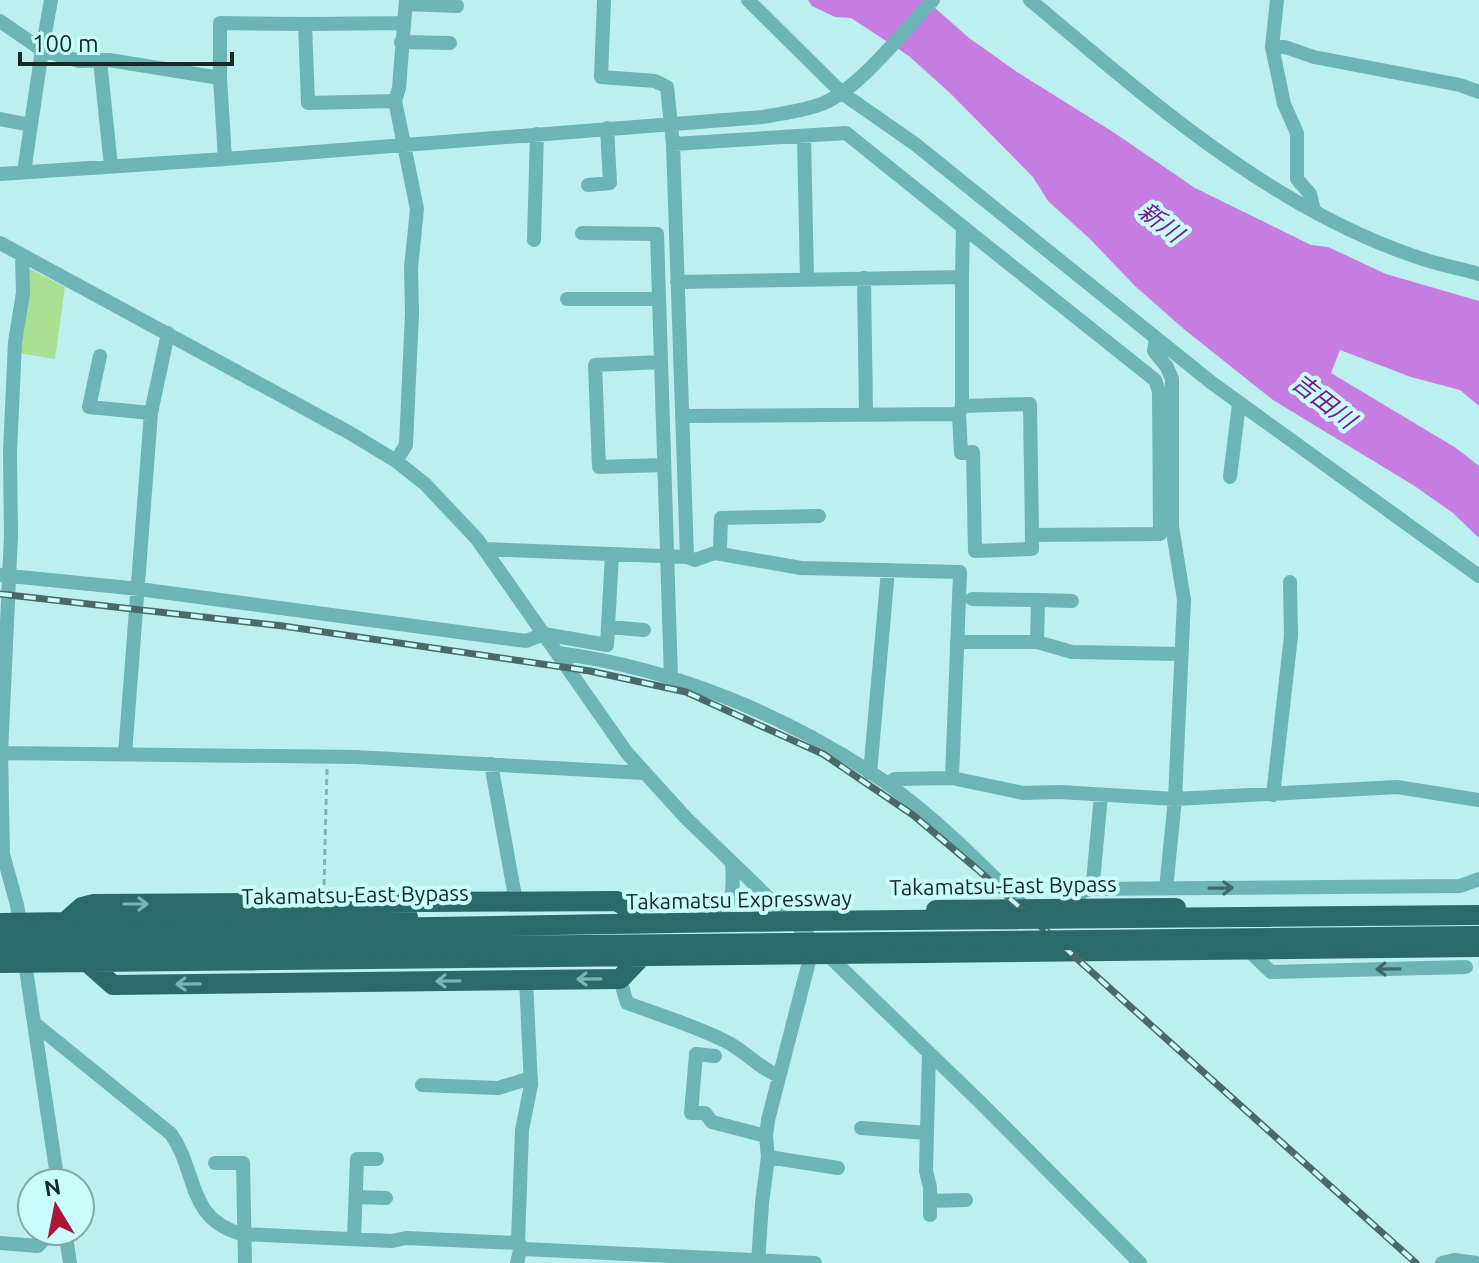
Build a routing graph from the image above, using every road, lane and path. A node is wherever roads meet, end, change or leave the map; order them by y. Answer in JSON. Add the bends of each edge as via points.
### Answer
{"nodes":[{"id":1,"x":51,"y":0,"type":"edge"},
{"id":2,"x":604,"y":0,"type":"edge"},
{"id":3,"x":748,"y":0,"type":"edge"},
{"id":4,"x":933,"y":0,"type":"edge"},
{"id":5,"x":1030,"y":0,"type":"edge"},
{"id":6,"x":1277,"y":0,"type":"edge"},
{"id":7,"x":406,"y":2,"type":"edge"},
{"id":8,"x":457,"y":6,"type":"dead end"},
{"id":9,"x":0,"y":21,"type":"edge"},
{"id":10,"x":403,"y":23,"type":"junction"},
{"id":11,"x":305,"y":24,"type":"junction"},
{"id":12,"x":401,"y":42,"type":"junction"},
{"id":13,"x":450,"y":43,"type":"dead end"},
{"id":14,"x":1272,"y":47,"type":"junction"},
{"id":15,"x":42,"y":50,"type":"junction"},
{"id":16,"x":100,"y":61,"type":"junction"},
{"id":17,"x":220,"y":78,"type":"junction"},
{"id":18,"x":847,"y":90,"type":"junction"},
{"id":19,"x":1479,"y":92,"type":"edge"},
{"id":20,"x":395,"y":101,"type":"junction"},
{"id":21,"x":0,"y":119,"type":"edge"},
{"id":22,"x":675,"y":123,"type":"junction"},
{"id":23,"x":31,"y":125,"type":"junction"},
{"id":24,"x":607,"y":128,"type":"junction"},
{"id":25,"x":537,"y":134,"type":"junction"},
{"id":26,"x":804,"y":136,"type":"junction"},
{"id":27,"x":402,"y":144,"type":"junction"},
{"id":28,"x":673,"y":144,"type":"junction"},
{"id":29,"x":225,"y":159,"type":"junction"},
{"id":30,"x":111,"y":166,"type":"junction"},
{"id":31,"x":24,"y":172,"type":"junction"},
{"id":32,"x":0,"y":174,"type":"edge"},
{"id":33,"x":588,"y":185,"type":"dead end"},
{"id":34,"x":1314,"y":210,"type":"junction"},
{"id":35,"x":963,"y":227,"type":"junction"},
{"id":36,"x":582,"y":233,"type":"dead end"},
{"id":37,"x":534,"y":240,"type":"dead end"},
{"id":38,"x":0,"y":243,"type":"edge"},
{"id":39,"x":22,"y":255,"type":"junction"},
{"id":40,"x":1479,"y":274,"type":"edge"},
{"id":41,"x":962,"y":277,"type":"junction"},
{"id":42,"x":864,"y":278,"type":"junction"},
{"id":43,"x":807,"y":279,"type":"junction"},
{"id":44,"x":677,"y":282,"type":"junction"},
{"id":45,"x":567,"y":299,"type":"dead end"},
{"id":46,"x":659,"y":299,"type":"junction"},
{"id":47,"x":168,"y":333,"type":"junction"},
{"id":48,"x":1156,"y":339,"type":"junction"},
{"id":49,"x":8,"y":341,"type":"edge"},
{"id":50,"x":100,"y":356,"type":"dead end"},
{"id":51,"x":661,"y":362,"type":"junction"},
{"id":52,"x":1239,"y":404,"type":"junction"},
{"id":53,"x":961,"y":410,"type":"junction"},
{"id":54,"x":151,"y":413,"type":"junction"},
{"id":55,"x":866,"y":414,"type":"junction"},
{"id":56,"x":682,"y":416,"type":"junction"},
{"id":57,"x":396,"y":461,"type":"junction"},
{"id":58,"x":664,"y":465,"type":"junction"},
{"id":59,"x":6,"y":473,"type":"edge"},
{"id":60,"x":1230,"y":477,"type":"dead end"},
{"id":61,"x":819,"y":516,"type":"dead end"},
{"id":62,"x":1032,"y":535,"type":"junction"},
{"id":63,"x":485,"y":549,"type":"junction"},
{"id":64,"x":715,"y":553,"type":"junction"},
{"id":65,"x":612,"y":554,"type":"junction"},
{"id":66,"x":667,"y":556,"type":"junction"},
{"id":67,"x":687,"y":557,"type":"junction"},
{"id":68,"x":888,"y":570,"type":"junction"},
{"id":69,"x":4,"y":575,"type":"edge"},
{"id":70,"x":1479,"y":576,"type":"edge"},
{"id":71,"x":1290,"y":582,"type":"dead end"},
{"id":72,"x":139,"y":589,"type":"junction"},
{"id":73,"x":972,"y":599,"type":"dead end"},
{"id":74,"x":1038,"y":600,"type":"junction"},
{"id":75,"x":1072,"y":601,"type":"dead end"},
{"id":76,"x":608,"y":627,"type":"junction"},
{"id":77,"x":644,"y":630,"type":"dead end"},
{"id":78,"x":544,"y":634,"type":"junction"},
{"id":79,"x":957,"y":642,"type":"junction"},
{"id":80,"x":1037,"y":642,"type":"junction"},
{"id":81,"x":558,"y":653,"type":"junction"},
{"id":82,"x":1181,"y":654,"type":"junction"},
{"id":83,"x":671,"y":678,"type":"junction"},
{"id":84,"x":0,"y":753,"type":"edge"},
{"id":85,"x":125,"y":754,"type":"junction"},
{"id":86,"x":327,"y":757,"type":"junction"},
{"id":87,"x":491,"y":764,"type":"junction"},
{"id":88,"x":644,"y":773,"type":"junction"},
{"id":89,"x":870,"y":773,"type":"junction"},
{"id":90,"x":952,"y":778,"type":"junction"},
{"id":91,"x":887,"y":784,"type":"junction"},
{"id":92,"x":1101,"y":795,"type":"junction"},
{"id":93,"x":1273,"y":795,"type":"junction"},
{"id":94,"x":1175,"y":799,"type":"junction"},
{"id":95,"x":1479,"y":800,"type":"edge"},
{"id":96,"x":732,"y":863,"type":"junction"},
{"id":97,"x":1479,"y":879,"type":"edge"},
{"id":98,"x":1093,"y":882,"type":"dead end"},
{"id":99,"x":1166,"y":889,"type":"junction"},
{"id":100,"x":324,"y":893,"type":"dead end"},
{"id":101,"x":1466,"y":899,"type":"edge"},
{"id":102,"x":516,"y":902,"type":"junction"},
{"id":103,"x":1068,"y":908,"type":"junction"},
{"id":104,"x":1026,"y":909,"type":"junction"},
{"id":105,"x":782,"y":912,"type":"junction"},
{"id":106,"x":716,"y":913,"type":"junction"},
{"id":107,"x":636,"y":914,"type":"junction"},
{"id":108,"x":1479,"y":915,"type":"edge"},
{"id":109,"x":65,"y":922,"type":"junction"},
{"id":110,"x":10,"y":923,"type":"edge"},
{"id":111,"x":0,"y":934,"type":"edge"},
{"id":112,"x":0,"y":948,"type":"edge"},
{"id":113,"x":818,"y":954,"type":"junction"},
{"id":114,"x":1474,"y":954,"type":"edge"},
{"id":115,"x":642,"y":956,"type":"junction"},
{"id":116,"x":368,"y":959,"type":"junction"},
{"id":117,"x":87,"y":962,"type":"junction"},
{"id":118,"x":0,"y":963,"type":"edge"},
{"id":119,"x":24,"y":963,"type":"junction"},
{"id":120,"x":620,"y":979,"type":"junction"},
{"id":121,"x":526,"y":980,"type":"junction"},
{"id":122,"x":368,"y":983,"type":"junction"},
{"id":123,"x":34,"y":1023,"type":"junction"},
{"id":124,"x":929,"y":1053,"type":"junction"},
{"id":125,"x":715,"y":1056,"type":"dead end"},
{"id":126,"x":779,"y":1076,"type":"junction"},
{"id":127,"x":531,"y":1078,"type":"junction"},
{"id":128,"x":422,"y":1085,"type":"dead end"},
{"id":129,"x":861,"y":1128,"type":"dead end"},
{"id":130,"x":927,"y":1133,"type":"junction"},
{"id":131,"x":766,"y":1136,"type":"junction"},
{"id":132,"x":768,"y":1157,"type":"junction"},
{"id":133,"x":377,"y":1159,"type":"dead end"},
{"id":134,"x":215,"y":1163,"type":"dead end"},
{"id":135,"x":56,"y":1167,"type":"edge"},
{"id":136,"x":838,"y":1168,"type":"dead end"},
{"id":137,"x":356,"y":1197,"type":"junction"},
{"id":138,"x":386,"y":1198,"type":"dead end"},
{"id":139,"x":966,"y":1200,"type":"dead end"},
{"id":140,"x":242,"y":1234,"type":"junction"},
{"id":141,"x":354,"y":1239,"type":"junction"},
{"id":142,"x":519,"y":1244,"type":"junction"},
{"id":143,"x":758,"y":1261,"type":"edge"},
{"id":144,"x":245,"y":1263,"type":"edge"},
{"id":145,"x":517,"y":1263,"type":"edge"},
{"id":146,"x":815,"y":1263,"type":"edge"},
{"id":147,"x":1140,"y":1263,"type":"edge"},
{"id":148,"x":1442,"y":1263,"type":"edge"},
{"id":149,"x":1476,"y":1263,"type":"edge"}],
"edges":[{"from":1,"to":15,"type":"street"},
{"from":2,"to":22,"type":"street","via":[[601,77],[655,81],[667,87]]},
{"from":3,"to":18,"type":"street"},
{"from":4,"to":18,"type":"street"},
{"from":5,"to":34,"type":"street","via":[[1202,140]]},
{"from":6,"to":14,"type":"street"},
{"from":7,"to":8,"type":"street"},
{"from":7,"to":10,"type":"street"},
{"from":9,"to":15,"type":"street"},
{"from":10,"to":11,"type":"street"},
{"from":10,"to":12,"type":"street"},
{"from":11,"to":17,"type":"street","via":[[220,23]]},
{"from":11,"to":20,"type":"street","via":[[308,103]]},
{"from":12,"to":13,"type":"street"},
{"from":12,"to":20,"type":"street"},
{"from":14,"to":19,"type":"street"},
{"from":14,"to":34,"type":"street","via":[[1284,104],[1297,133],[1297,179],[1310,194]]},
{"from":15,"to":16,"type":"street"},
{"from":15,"to":23,"type":"street"},
{"from":16,"to":17,"type":"street"},
{"from":16,"to":30,"type":"street"},
{"from":17,"to":29,"type":"street"},
{"from":18,"to":22,"type":"street","via":[[826,102],[763,117]]},
{"from":18,"to":48,"type":"street"},
{"from":20,"to":27,"type":"street"},
{"from":21,"to":23,"type":"street"},
{"from":22,"to":24,"type":"street"},
{"from":22,"to":28,"type":"street"},
{"from":23,"to":31,"type":"street"},
{"from":24,"to":25,"type":"street"},
{"from":24,"to":33,"type":"street","via":[[610,183]]},
{"from":25,"to":27,"type":"street"},
{"from":25,"to":37,"type":"street"},
{"from":26,"to":28,"type":"street"},
{"from":26,"to":35,"type":"street","via":[[846,133]]},
{"from":26,"to":43,"type":"street"},
{"from":27,"to":29,"type":"street"},
{"from":27,"to":57,"type":"street","via":[[417,209],[406,445]]},
{"from":28,"to":44,"type":"street"},
{"from":29,"to":30,"type":"street"},
{"from":30,"to":31,"type":"street"},
{"from":31,"to":32,"type":"street"},
{"from":34,"to":40,"type":"street","via":[[1414,256]]},
{"from":35,"to":41,"type":"street"},
{"from":35,"to":62,"type":"street","via":[[1155,380],[1159,391],[1160,534]]},
{"from":36,"to":46,"type":"street","via":[[657,234]]},
{"from":38,"to":39,"type":"street"},
{"from":39,"to":47,"type":"street"},
{"from":39,"to":49,"type":"street","via":[[23,293]]},
{"from":41,"to":42,"type":"street"},
{"from":41,"to":53,"type":"street"},
{"from":42,"to":43,"type":"street"},
{"from":42,"to":55,"type":"street"},
{"from":43,"to":44,"type":"street"},
{"from":44,"to":56,"type":"street"},
{"from":45,"to":46,"type":"street"},
{"from":46,"to":51,"type":"street"},
{"from":47,"to":54,"type":"street"},
{"from":47,"to":57,"type":"street"},
{"from":48,"to":52,"type":"street"},
{"from":48,"to":82,"type":"street","via":[[1154,351],[1172,379],[1172,526],[1184,600]]},
{"from":49,"to":59,"type":"street"},
{"from":50,"to":54,"type":"street","via":[[89,407]]},
{"from":51,"to":58,"type":"street"},
{"from":51,"to":58,"type":"street","via":[[595,365],[599,467]]},
{"from":52,"to":60,"type":"street"},
{"from":52,"to":70,"type":"street"},
{"from":53,"to":55,"type":"street"},
{"from":53,"to":62,"type":"street","via":[[1030,404]]},
{"from":53,"to":62,"type":"street","via":[[961,453],[973,452],[975,551],[1032,549]]},
{"from":54,"to":72,"type":"street"},
{"from":55,"to":56,"type":"street"},
{"from":56,"to":67,"type":"street"},
{"from":57,"to":63,"type":"street","via":[[453,511]]},
{"from":58,"to":66,"type":"street"},
{"from":59,"to":69,"type":"street"},
{"from":61,"to":64,"type":"street","via":[[721,518],[720,551]]},
{"from":63,"to":65,"type":"street"},
{"from":63,"to":78,"type":"street"},
{"from":64,"to":67,"type":"street","via":[[695,560]]},
{"from":64,"to":68,"type":"street","via":[[801,568]]},
{"from":65,"to":66,"type":"street"},
{"from":65,"to":76,"type":"street"},
{"from":66,"to":67,"type":"street"},
{"from":66,"to":83,"type":"street"},
{"from":68,"to":79,"type":"street","via":[[960,572]]},
{"from":68,"to":89,"type":"street"},
{"from":69,"to":72,"type":"street"},
{"from":69,"to":84,"type":"street"},
{"from":71,"to":93,"type":"street","via":[[1291,636]]},
{"from":72,"to":78,"type":"street","via":[[526,641]]},
{"from":72,"to":85,"type":"street"},
{"from":73,"to":74,"type":"street"},
{"from":74,"to":75,"type":"street"},
{"from":74,"to":80,"type":"street"},
{"from":76,"to":77,"type":"street"},
{"from":76,"to":78,"type":"street","via":[[607,645]]},
{"from":78,"to":81,"type":"street"},
{"from":79,"to":80,"type":"street"},
{"from":79,"to":90,"type":"street"},
{"from":80,"to":82,"type":"street","via":[[1072,652]]},
{"from":81,"to":83,"type":"street","via":[[618,662]]},
{"from":81,"to":88,"type":"street"},
{"from":82,"to":94,"type":"street"},
{"from":83,"to":89,"type":"street","via":[[757,711]]},
{"from":84,"to":85,"type":"street"},
{"from":84,"to":110,"type":"street"},
{"from":85,"to":86,"type":"street"},
{"from":86,"to":87,"type":"street"},
{"from":86,"to":100,"type":"path"},
{"from":87,"to":88,"type":"street"},
{"from":87,"to":102,"type":"street"},
{"from":88,"to":96,"type":"street"},
{"from":89,"to":91,"type":"street"},
{"from":90,"to":91,"type":"street","via":[[895,779]]},
{"from":90,"to":92,"type":"street","via":[[1023,793]]},
{"from":91,"to":104,"type":"street"},
{"from":92,"to":94,"type":"street"},
{"from":92,"to":98,"type":"street"},
{"from":93,"to":94,"type":"street"},
{"from":93,"to":95,"type":"street","via":[[1397,787]]},
{"from":94,"to":99,"type":"street"},
{"from":96,"to":105,"type":"street"},
{"from":96,"to":106,"type":"street","via":[[732,893],[724,910]]},
{"from":97,"to":101,"type":"street"},
{"from":99,"to":101,"type":"street","one_way":true},
{"from":99,"to":103,"type":"street","via":[[1092,889],[1083,891]]},
{"from":101,"to":103,"type":"highway","name":"Takamatsu-East Bypass"},
{"from":102,"to":107,"type":"highway","via":[[617,901]]},
{"from":109,"to":102,"type":"highway","one_way":true,"via":[[94,904]]},
{"from":103,"to":104,"type":"highway","name":"Takamatsu-East Bypass"},
{"from":104,"to":105,"type":"highway","name":"Takamatsu-East Bypass"},
{"from":105,"to":106,"type":"highway","name":"Takamatsu-East Bypass"},
{"from":105,"to":113,"type":"street"},
{"from":106,"to":107,"type":"highway","name":"Takamatsu-East Bypass"},
{"from":107,"to":109,"type":"highway","name":"Takamatsu-East Bypass"},
{"from":108,"to":111,"type":"highway","name":"Takamatsu Expressway","bridge":true},
{"from":109,"to":110,"type":"highway","name":"Takamatsu-East Bypass"},
{"from":110,"to":119,"type":"street"},
{"from":112,"to":114,"type":"highway","name":"Takamatsu Expressway","bridge":true},
{"from":114,"to":113,"type":"highway","one_way":true},
{"from":113,"to":115,"type":"highway"},
{"from":113,"to":124,"type":"street"},
{"from":113,"to":126,"type":"street"},
{"from":115,"to":116,"type":"highway"},
{"from":115,"to":120,"type":"highway"},
{"from":116,"to":117,"type":"highway"},
{"from":116,"to":122,"type":"highway"},
{"from":117,"to":119,"type":"highway"},
{"from":122,"to":117,"type":"highway","one_way":true,"via":[[113,985]]},
{"from":118,"to":119,"type":"highway"},
{"from":119,"to":123,"type":"street"},
{"from":120,"to":121,"type":"highway","one_way":true},
{"from":120,"to":126,"type":"street","via":[[627,1003],[726,1042]]},
{"from":121,"to":122,"type":"highway","one_way":true},
{"from":121,"to":127,"type":"street"},
{"from":123,"to":135,"type":"street"},
{"from":123,"to":140,"type":"street","via":[[171,1134],[198,1202],[224,1229]]},
{"from":124,"to":130,"type":"street"},
{"from":124,"to":147,"type":"street"},
{"from":125,"to":131,"type":"street","via":[[696,1054],[691,1113],[705,1113],[712,1122]]},
{"from":126,"to":131,"type":"street"},
{"from":127,"to":128,"type":"street","via":[[498,1088]]},
{"from":127,"to":142,"type":"street","via":[[522,1130]]},
{"from":129,"to":130,"type":"street"},
{"from":130,"to":139,"type":"street","via":[[930,1208]]},
{"from":131,"to":132,"type":"street"},
{"from":132,"to":136,"type":"street"},
{"from":132,"to":143,"type":"street"},
{"from":133,"to":137,"type":"street","via":[[357,1159]]},
{"from":134,"to":140,"type":"street","via":[[250,1162]]},
{"from":137,"to":138,"type":"street"},
{"from":137,"to":141,"type":"street"},
{"from":140,"to":141,"type":"street"},
{"from":140,"to":144,"type":"street"},
{"from":141,"to":142,"type":"street"},
{"from":142,"to":143,"type":"street","via":[[524,1249],[573,1253]]},
{"from":142,"to":145,"type":"street"},
{"from":143,"to":146,"type":"street"},
{"from":148,"to":149,"type":"street"}]}
